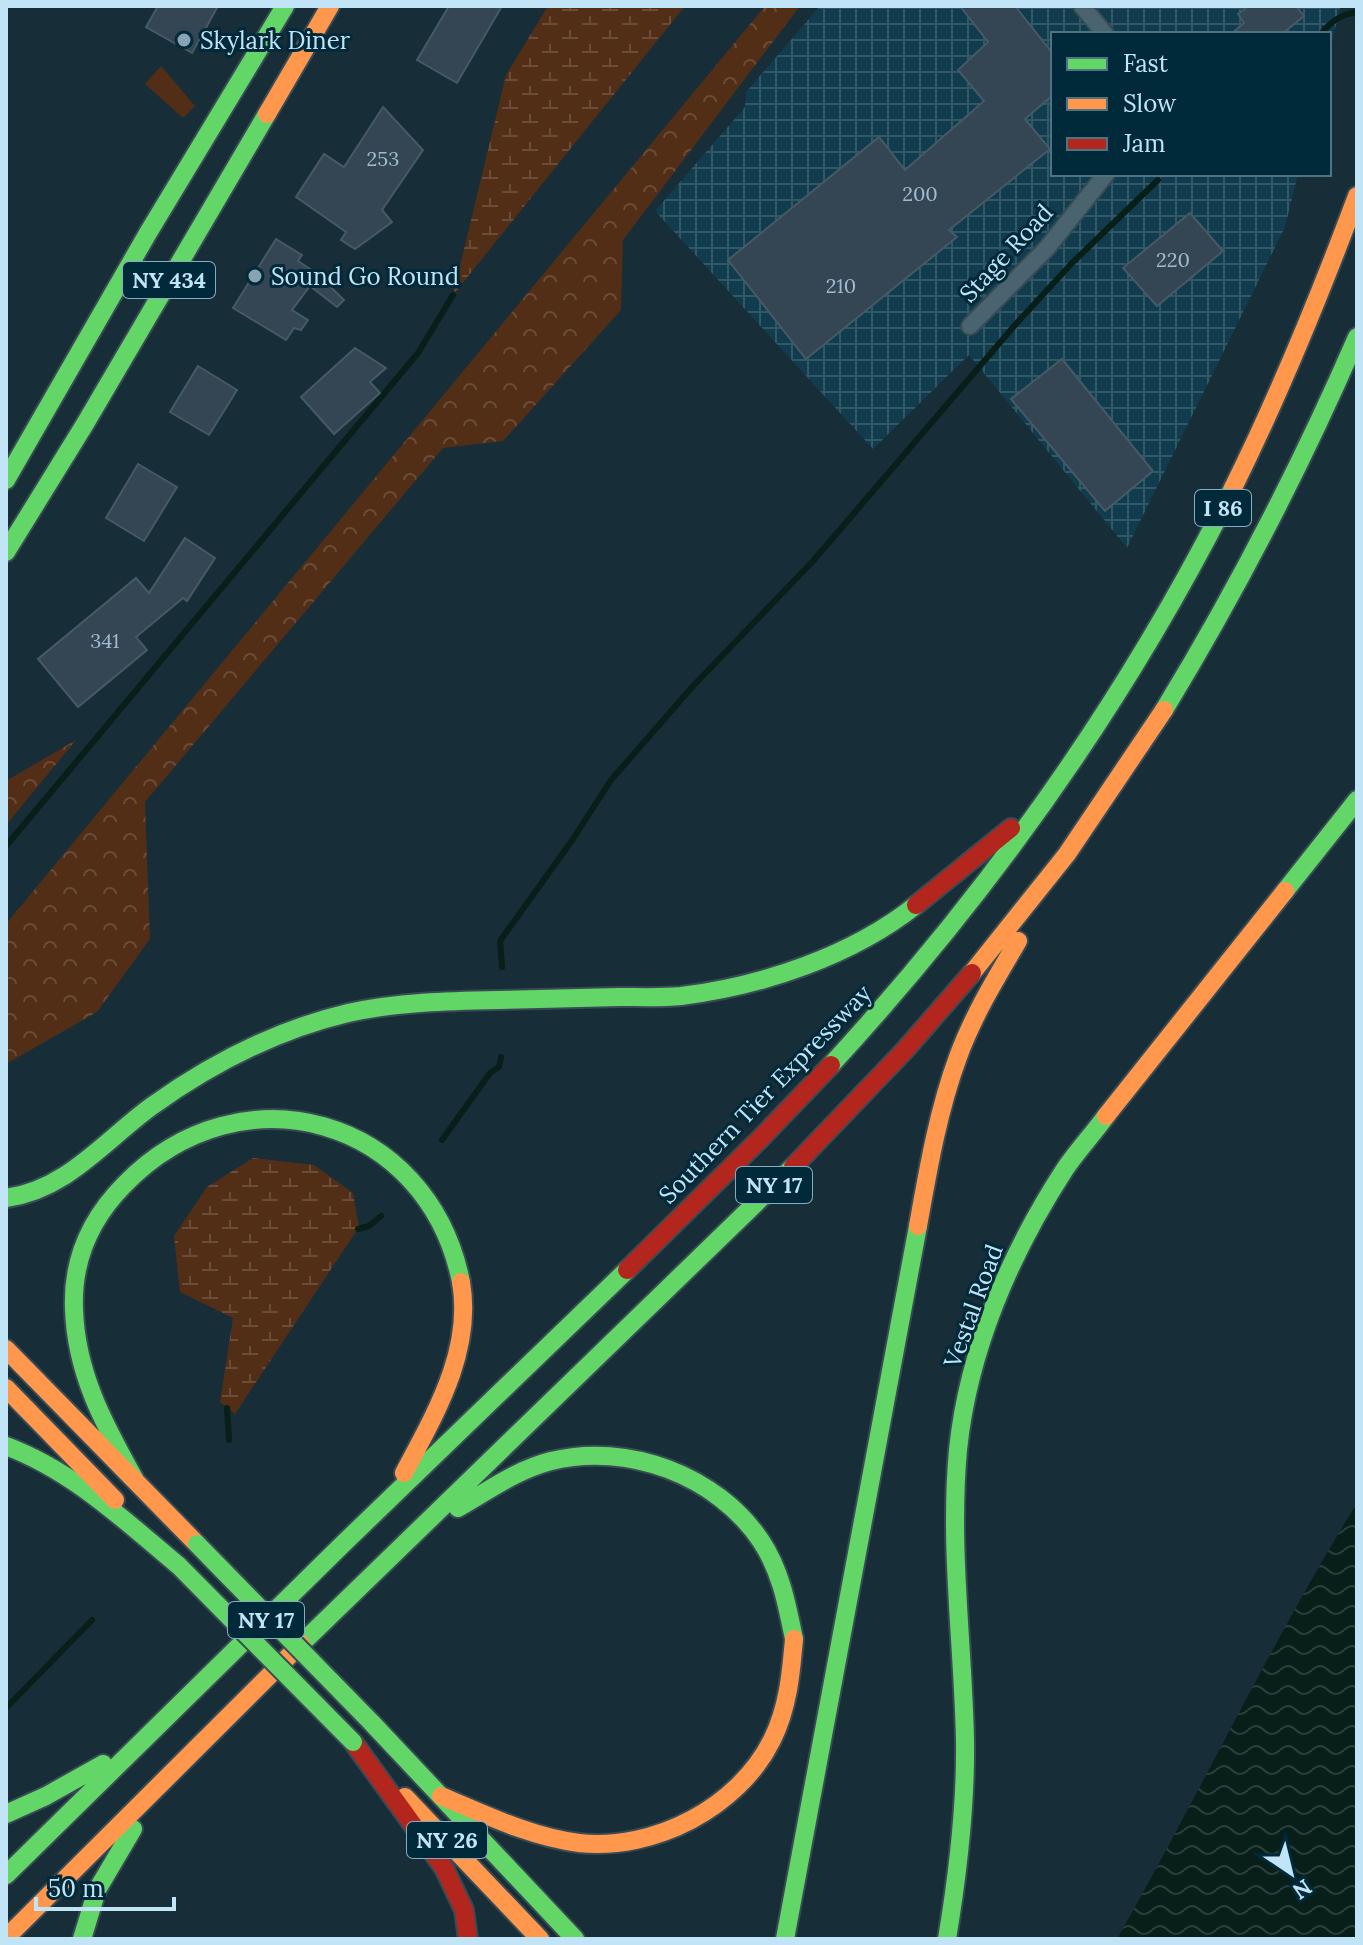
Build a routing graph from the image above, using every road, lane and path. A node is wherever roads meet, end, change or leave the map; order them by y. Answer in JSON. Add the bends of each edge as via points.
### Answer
{"nodes":[{"id":1,"x":285,"y":6,"type":"edge"},
{"id":2,"x":330,"y":6,"type":"edge"},
{"id":3,"x":1082,"y":6,"type":"edge"},
{"id":4,"x":1103,"y":32,"type":"edge"},
{"id":5,"x":1104,"y":176,"type":"edge"},
{"id":6,"x":1357,"y":196,"type":"edge"},
{"id":7,"x":970,"y":326,"type":"dead end"},
{"id":8,"x":1357,"y":337,"type":"edge"},
{"id":9,"x":6,"y":480,"type":"edge"},
{"id":10,"x":6,"y":552,"type":"edge"},
{"id":11,"x":1046,"y":799,"type":"junction"},
{"id":12,"x":1357,"y":800,"type":"edge"},
{"id":13,"x":1092,"y":817,"type":"junction"},
{"id":14,"x":6,"y":1198,"type":"edge"},
{"id":15,"x":6,"y":1349,"type":"edge"},
{"id":16,"x":6,"y":1388,"type":"edge"},
{"id":17,"x":6,"y":1446,"type":"edge"},
{"id":18,"x":134,"y":1478,"type":"junction"},
{"id":19,"x":392,"y":1496,"type":"junction"},
{"id":20,"x":425,"y":1526,"type":"junction"},
{"id":21,"x":179,"y":1566,"type":"junction"},
{"id":22,"x":353,"y":1742,"type":"junction"},
{"id":23,"x":140,"y":1743,"type":"junction"},
{"id":24,"x":174,"y":1773,"type":"junction"},
{"id":25,"x":441,"y":1796,"type":"junction"},
{"id":26,"x":6,"y":1814,"type":"edge"},
{"id":27,"x":6,"y":1875,"type":"edge"},
{"id":28,"x":6,"y":1938,"type":"edge"},
{"id":29,"x":82,"y":1939,"type":"edge"},
{"id":30,"x":468,"y":1939,"type":"edge"},
{"id":31,"x":540,"y":1939,"type":"edge"},
{"id":32,"x":575,"y":1939,"type":"edge"},
{"id":33,"x":785,"y":1939,"type":"edge"},
{"id":34,"x":947,"y":1939,"type":"edge"}],
"edges":[{"from":1,"to":9,"type":"main road","number":"NY 434"},
{"from":2,"to":10,"type":"main road","number":"NY 434"},
{"from":3,"to":4,"type":"street"},
{"from":5,"to":7,"type":"street","name":"Stage Road","via":[[1047,248]]},
{"from":6,"to":11,"type":"main road","name":"Southern Tier Expressway","number":"I 86","via":[[1293,361],[1229,496],[1114,700]]},
{"from":8,"to":13,"type":"main road","number":"I 86","via":[[1323,417],[1206,641]]},
{"from":11,"to":14,"type":"main road","via":[[895,921],[801,966],[726,989],[678,996],[421,1002],[348,1013],[269,1038],[207,1068],[149,1108],[72,1173]]},
{"from":11,"to":19,"type":"main road","name":"Southern Tier Expressway","number":"NY 17","via":[[947,932],[855,1038],[736,1162]]},
{"from":12,"to":34,"type":"main road","name":"Vestal Road","via":[[1067,1166],[1023,1238],[985,1330],[964,1411],[955,1487],[965,1767],[961,1848]]},
{"from":13,"to":20,"type":"main road","number":"NY 17","via":[[1015,921],[918,1036],[801,1158]]},
{"from":13,"to":33,"type":"main road","via":[[989,989],[958,1057],[934,1140]]},
{"from":15,"to":18,"type":"main road","number":"NY 26"},
{"from":16,"to":21,"type":"main road","number":"NY 26"},
{"from":17,"to":21,"type":"main road","via":[[70,1478]]},
{"from":18,"to":19,"type":"main road","via":[[88,1390],[77,1344],[74,1288],[86,1238],[125,1179],[163,1147],[210,1127],[284,1117],[343,1131],[387,1157],[436,1213],[454,1251],[463,1298],[461,1347],[435,1415]]},
{"from":18,"to":25,"type":"main road","number":"NY 26","bridge":true},
{"from":19,"to":23,"type":"main road","name":"Southern Tier Expressway","number":"NY 17"},
{"from":20,"to":24,"type":"main road","number":"NY 17"},
{"from":20,"to":25,"type":"main road","via":[[532,1467],[565,1458],[615,1456],[654,1463],[697,1481],[731,1504],[757,1533],[778,1573],[795,1650],[794,1678],[777,1732],[752,1772],[716,1807],[675,1830],[604,1845],[557,1840]]},
{"from":21,"to":22,"type":"main road","number":"NY 26","bridge":true},
{"from":22,"to":30,"type":"main road","via":[[444,1868],[464,1910]]},
{"from":22,"to":31,"type":"main road","number":"NY 26"},
{"from":23,"to":26,"type":"main road"},
{"from":23,"to":27,"type":"main road","name":"Southern Tier Expressway","number":"NY 17"},
{"from":24,"to":28,"type":"main road","number":"NY 17"},
{"from":24,"to":29,"type":"main road","via":[[128,1835],[97,1890]]},
{"from":25,"to":32,"type":"main road","number":"NY 26"}]}
